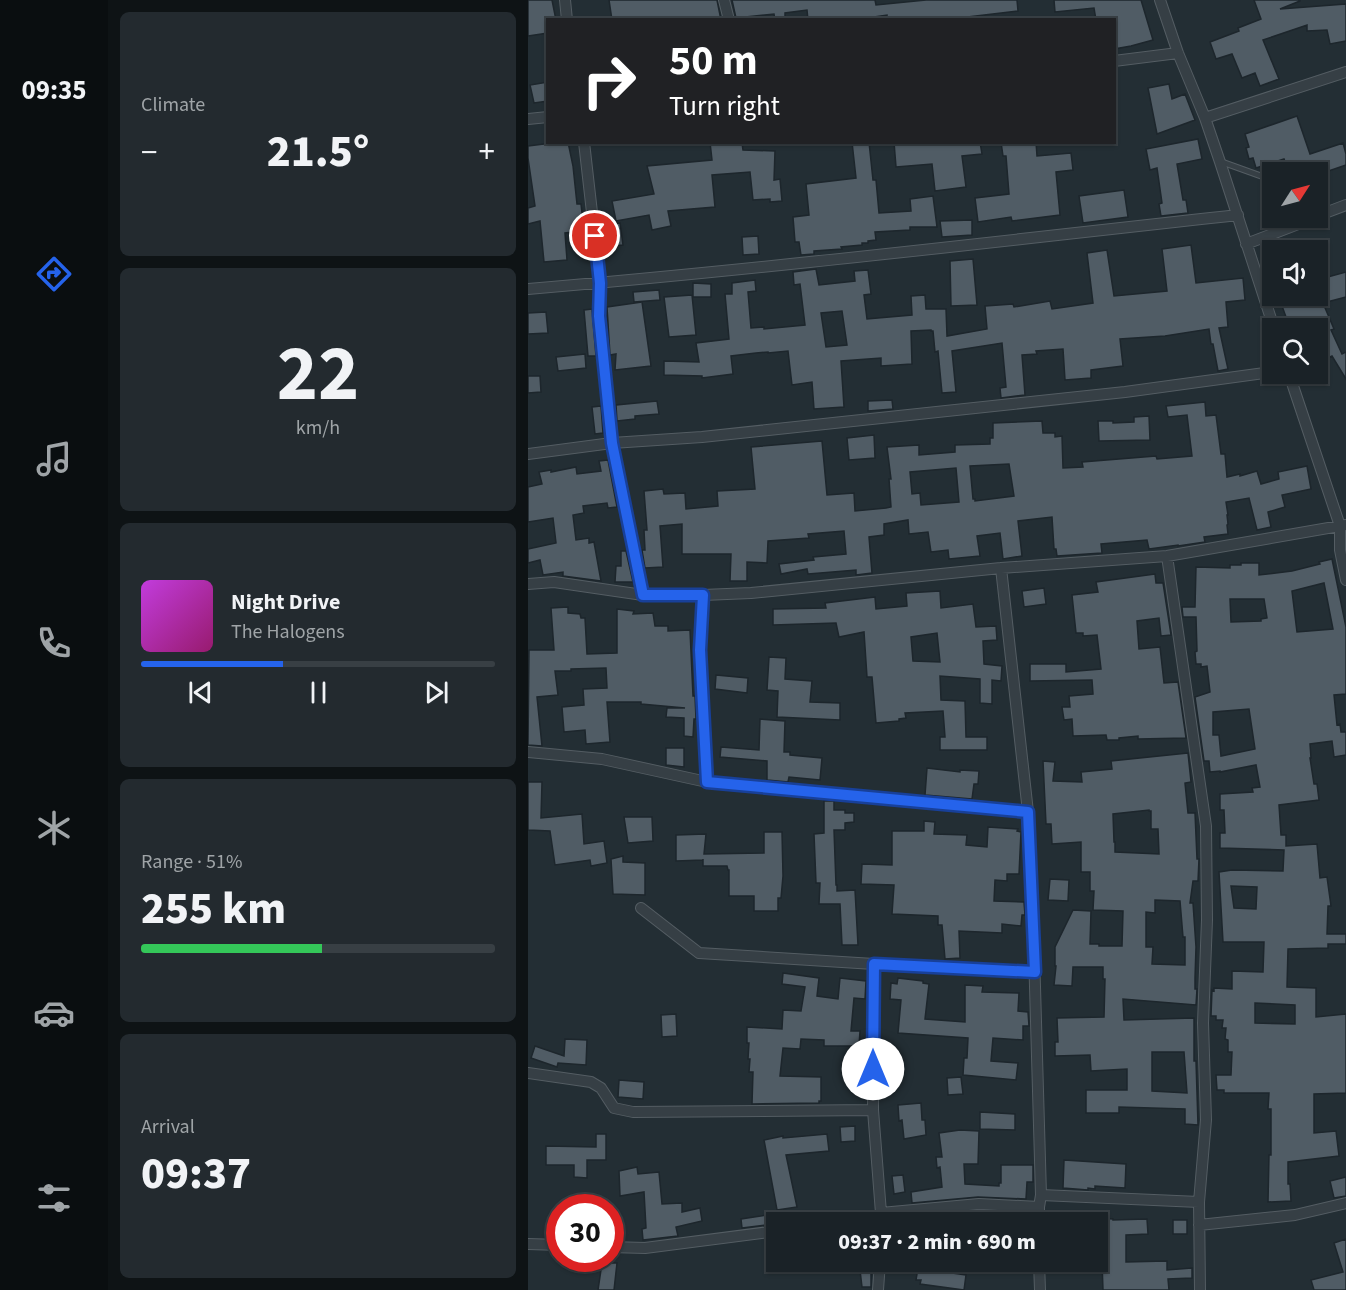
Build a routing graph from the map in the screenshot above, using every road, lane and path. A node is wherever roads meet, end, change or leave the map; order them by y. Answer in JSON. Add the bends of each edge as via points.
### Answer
{"nodes":[{"id":1,"x":565,"y":0,"type":"edge"},
{"id":2,"x":724,"y":0,"type":"edge"},
{"id":3,"x":1160,"y":0,"type":"edge"},
{"id":4,"x":567,"y":18,"type":"edge"},
{"id":5,"x":728,"y":18,"type":"edge"},
{"id":6,"x":1178,"y":53,"type":"junction"},
{"id":7,"x":1116,"y":61,"type":"edge"},
{"id":8,"x":1346,"y":72,"type":"edge"},
{"id":9,"x":546,"y":117,"type":"edge"},
{"id":10,"x":1204,"y":118,"type":"junction"},
{"id":11,"x":528,"y":119,"type":"edge"},
{"id":12,"x":584,"y":144,"type":"edge"},
{"id":13,"x":1220,"y":162,"type":"junction"},
{"id":14,"x":1260,"y":176,"type":"dead end"},
{"id":15,"x":1346,"y":205,"type":"edge"},
{"id":16,"x":1328,"y":212,"type":"edge"},
{"id":17,"x":1238,"y":215,"type":"junction"},
{"id":18,"x":1287,"y":228,"type":"edge"},
{"id":19,"x":1246,"y":244,"type":"junction"},
{"id":20,"x":600,"y":283,"type":"junction"},
{"id":21,"x":528,"y":289,"type":"edge"},
{"id":22,"x":1271,"y":318,"type":"edge"},
{"id":23,"x":1262,"y":373,"type":"edge"},
{"id":24,"x":1293,"y":384,"type":"edge"},
{"id":25,"x":612,"y":443,"type":"junction"},
{"id":26,"x":528,"y":454,"type":"edge"},
{"id":27,"x":1343,"y":526,"type":"edge"},
{"id":28,"x":1167,"y":556,"type":"junction"},
{"id":29,"x":1001,"y":568,"type":"junction"},
{"id":30,"x":1346,"y":580,"type":"edge"},
{"id":31,"x":528,"y":584,"type":"edge"},
{"id":32,"x":643,"y":595,"type":"junction"},
{"id":33,"x":703,"y":595,"type":"junction"},
{"id":34,"x":528,"y":752,"type":"edge"},
{"id":35,"x":707,"y":782,"type":"junction"},
{"id":36,"x":1028,"y":812,"type":"junction"},
{"id":37,"x":641,"y":908,"type":"dead end"},
{"id":38,"x":874,"y":964,"type":"junction"},
{"id":39,"x":1035,"y":972,"type":"junction"},
{"id":40,"x":528,"y":1073,"type":"edge"},
{"id":41,"x":873,"y":1110,"type":"junction"},
{"id":42,"x":1041,"y":1195,"type":"junction"},
{"id":43,"x":1198,"y":1202,"type":"junction"},
{"id":44,"x":1346,"y":1203,"type":"edge"},
{"id":45,"x":1039,"y":1207,"type":"junction"},
{"id":46,"x":880,"y":1212,"type":"edge"},
{"id":47,"x":927,"y":1212,"type":"edge"},
{"id":48,"x":1039,"y":1212,"type":"edge"},
{"id":49,"x":1198,"y":1225,"type":"junction"},
{"id":50,"x":766,"y":1232,"type":"edge"},
{"id":51,"x":528,"y":1244,"type":"edge"},
{"id":52,"x":546,"y":1245,"type":"edge"},
{"id":53,"x":624,"y":1247,"type":"edge"},
{"id":54,"x":879,"y":1272,"type":"edge"},
{"id":55,"x":1040,"y":1272,"type":"edge"},
{"id":56,"x":878,"y":1290,"type":"edge"},
{"id":57,"x":1040,"y":1290,"type":"edge"},
{"id":58,"x":1200,"y":1290,"type":"edge"}],
"edges":[{"from":1,"to":4,"type":"street"},
{"from":2,"to":5,"type":"street"},
{"from":3,"to":6,"type":"street"},
{"from":6,"to":7,"type":"street"},
{"from":6,"to":10,"type":"street"},
{"from":8,"to":10,"type":"street"},
{"from":9,"to":11,"type":"street"},
{"from":10,"to":13,"type":"street"},
{"from":12,"to":20,"type":"street"},
{"from":13,"to":14,"type":"lane"},
{"from":13,"to":17,"type":"street"},
{"from":15,"to":16,"type":"street"},
{"from":17,"to":19,"type":"street"},
{"from":17,"to":20,"type":"street"},
{"from":18,"to":19,"type":"street"},
{"from":19,"to":22,"type":"street"},
{"from":20,"to":21,"type":"street"},
{"from":20,"to":25,"type":"street","via":[[599,316]]},
{"from":23,"to":25,"type":"street","via":[[1125,392]]},
{"from":24,"to":27,"type":"street"},
{"from":25,"to":26,"type":"street"},
{"from":25,"to":32,"type":"street"},
{"from":27,"to":28,"type":"street"},
{"from":27,"to":30,"type":"street","via":[[1340,550]]},
{"from":28,"to":29,"type":"street"},
{"from":28,"to":43,"type":"street","via":[[1206,826],[1206,1120]]},
{"from":29,"to":33,"type":"street"},
{"from":29,"to":36,"type":"street"},
{"from":31,"to":32,"type":"street","via":[[554,582]]},
{"from":32,"to":33,"type":"street"},
{"from":33,"to":35,"type":"street","via":[[700,650]]},
{"from":34,"to":35,"type":"street","via":[[602,759]]},
{"from":35,"to":36,"type":"street"},
{"from":36,"to":39,"type":"street"},
{"from":37,"to":38,"type":"street","via":[[699,953]]},
{"from":38,"to":39,"type":"street"},
{"from":38,"to":41,"type":"street"},
{"from":39,"to":42,"type":"street"},
{"from":40,"to":41,"type":"street","via":[[591,1082],[601,1088],[614,1108],[633,1112]]},
{"from":41,"to":46,"type":"street"},
{"from":42,"to":43,"type":"street"},
{"from":42,"to":45,"type":"street"},
{"from":43,"to":49,"type":"street"},
{"from":44,"to":49,"type":"street","via":[[1295,1215]]},
{"from":45,"to":47,"type":"street","via":[[979,1204]]},
{"from":45,"to":48,"type":"street"},
{"from":49,"to":58,"type":"street"},
{"from":50,"to":53,"type":"street"},
{"from":51,"to":52,"type":"street"},
{"from":54,"to":56,"type":"street"},
{"from":55,"to":57,"type":"street"}]}
